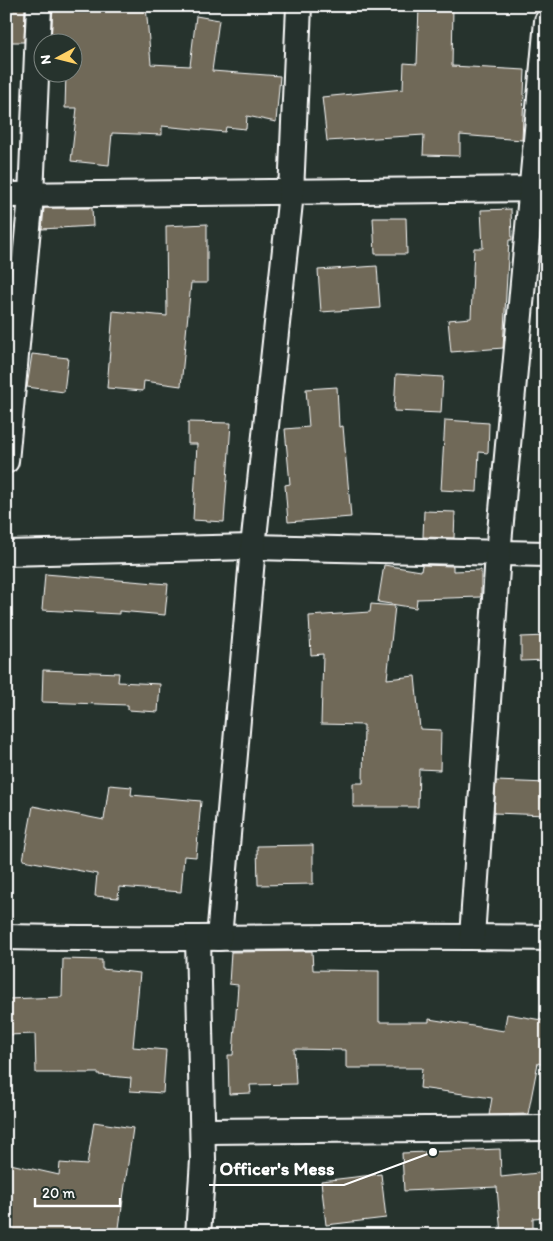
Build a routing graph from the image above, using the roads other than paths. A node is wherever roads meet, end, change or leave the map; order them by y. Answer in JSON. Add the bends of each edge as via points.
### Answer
{"nodes":[{"id":1,"x":39,"y":6,"type":"edge"},
{"id":2,"x":300,"y":6,"type":"edge"},
{"id":3,"x":547,"y":21,"type":"edge"},
{"id":4,"x":539,"y":189,"type":"edge"},
{"id":5,"x":291,"y":193,"type":"junction"},
{"id":6,"x":6,"y":195,"type":"edge"},
{"id":7,"x":31,"y":196,"type":"junction"},
{"id":8,"x":6,"y":461,"type":"edge"},
{"id":9,"x":253,"y":547,"type":"junction"},
{"id":10,"x":6,"y":553,"type":"edge"},
{"id":11,"x":498,"y":554,"type":"junction"},
{"id":12,"x":547,"y":554,"type":"edge"},
{"id":13,"x":472,"y":936,"type":"junction"},
{"id":14,"x":6,"y":937,"type":"edge"},
{"id":15,"x":208,"y":938,"type":"junction"},
{"id":16,"x":547,"y":938,"type":"edge"},
{"id":17,"x":547,"y":1128,"type":"edge"},
{"id":18,"x":203,"y":1131,"type":"junction"},
{"id":19,"x":198,"y":1235,"type":"edge"}],
"edges":[{"from":1,"to":7,"type":"street"},
{"from":2,"to":5,"type":"street"},
{"from":3,"to":4,"type":"street"},
{"from":4,"to":5,"type":"street"},
{"from":4,"to":11,"type":"street"},
{"from":5,"to":7,"type":"street"},
{"from":5,"to":9,"type":"street"},
{"from":6,"to":7,"type":"street"},
{"from":7,"to":8,"type":"street"},
{"from":9,"to":10,"type":"street"},
{"from":9,"to":11,"type":"street"},
{"from":9,"to":15,"type":"street"},
{"from":11,"to":12,"type":"street"},
{"from":11,"to":13,"type":"street"},
{"from":13,"to":15,"type":"street"},
{"from":13,"to":16,"type":"street"},
{"from":14,"to":15,"type":"street"},
{"from":15,"to":18,"type":"street"},
{"from":17,"to":18,"type":"street"},
{"from":18,"to":19,"type":"street"}]}
